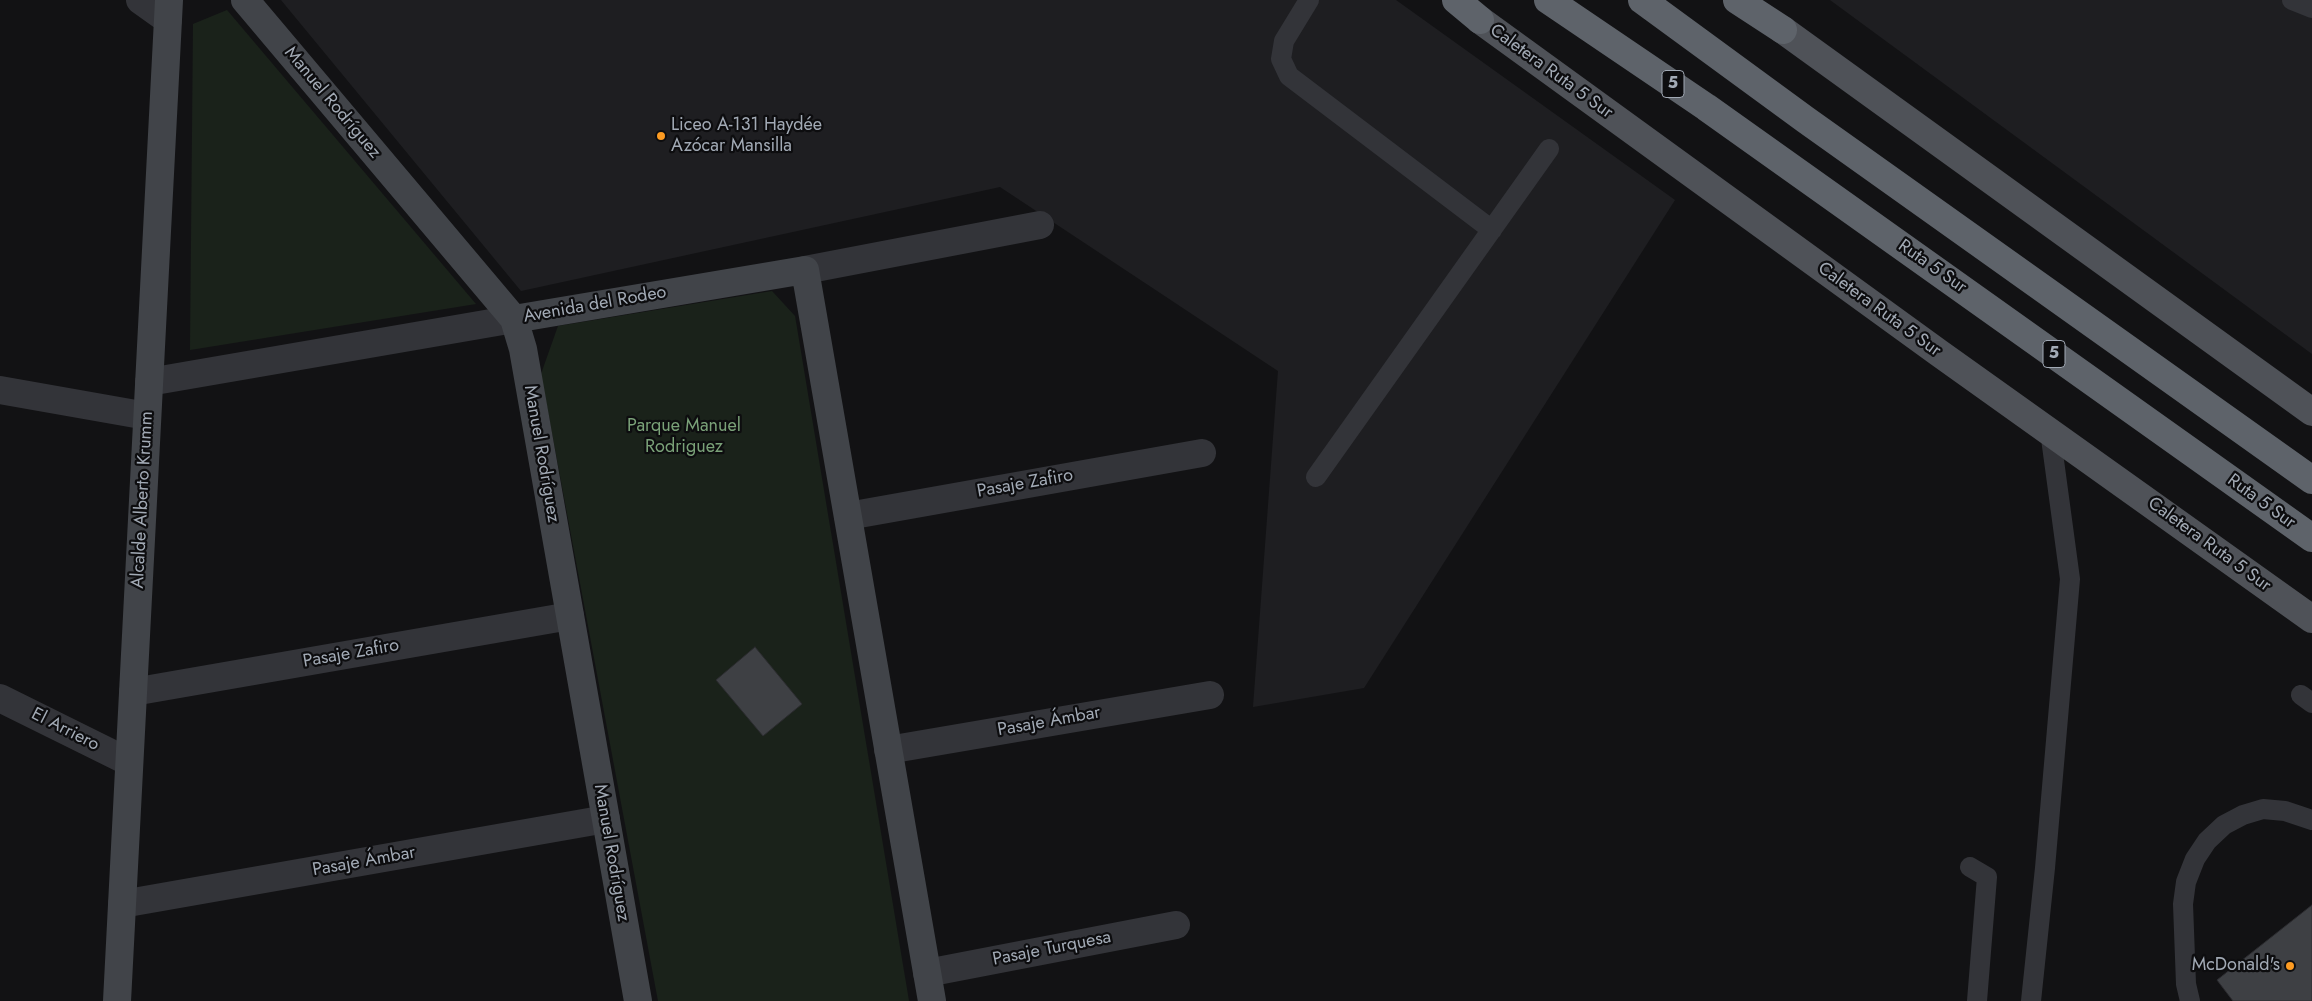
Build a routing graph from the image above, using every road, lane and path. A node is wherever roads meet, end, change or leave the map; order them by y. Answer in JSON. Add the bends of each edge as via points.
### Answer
{"nodes":[{"id":1,"x":140,"y":0,"type":"edge"},
{"id":2,"x":244,"y":0,"type":"edge"},
{"id":3,"x":1309,"y":0,"type":"edge"},
{"id":4,"x":1447,"y":0,"type":"edge"},
{"id":5,"x":1456,"y":0,"type":"edge"},
{"id":6,"x":1548,"y":0,"type":"edge"},
{"id":7,"x":1642,"y":0,"type":"edge"},
{"id":8,"x":1737,"y":0,"type":"edge"},
{"id":9,"x":1745,"y":0,"type":"edge"},
{"id":10,"x":2292,"y":0,"type":"edge"},
{"id":11,"x":2312,"y":8,"type":"edge"},
{"id":12,"x":168,"y":10,"type":"edge"},
{"id":13,"x":1480,"y":20,"type":"junction"},
{"id":14,"x":1783,"y":30,"type":"junction"},
{"id":15,"x":1549,"y":149,"type":"dead end"},
{"id":16,"x":1040,"y":225,"type":"dead end"},
{"id":17,"x":1492,"y":230,"type":"junction"},
{"id":18,"x":805,"y":270,"type":"junction"},
{"id":19,"x":514,"y":319,"type":"junction"},
{"id":20,"x":149,"y":382,"type":"junction"},
{"id":21,"x":0,"y":390,"type":"edge"},
{"id":22,"x":2312,"y":412,"type":"edge"},
{"id":23,"x":147,"y":416,"type":"junction"},
{"id":24,"x":2050,"y":431,"type":"junction"},
{"id":25,"x":1202,"y":453,"type":"dead end"},
{"id":26,"x":1316,"y":476,"type":"dead end"},
{"id":27,"x":2312,"y":480,"type":"edge"},
{"id":28,"x":848,"y":516,"type":"junction"},
{"id":29,"x":2312,"y":538,"type":"edge"},
{"id":30,"x":570,"y":616,"type":"junction"},
{"id":31,"x":2312,"y":618,"type":"edge"},
{"id":32,"x":133,"y":692,"type":"junction"},
{"id":33,"x":1210,"y":694,"type":"dead end"},
{"id":34,"x":0,"y":698,"type":"edge"},
{"id":35,"x":888,"y":750,"type":"junction"},
{"id":36,"x":129,"y":762,"type":"junction"},
{"id":37,"x":606,"y":819,"type":"junction"},
{"id":38,"x":2312,"y":820,"type":"edge"},
{"id":39,"x":1970,"y":867,"type":"dead end"},
{"id":40,"x":122,"y":904,"type":"junction"},
{"id":41,"x":1176,"y":926,"type":"dead end"},
{"id":42,"x":927,"y":973,"type":"junction"},
{"id":43,"x":116,"y":1001,"type":"edge"},
{"id":44,"x":638,"y":1001,"type":"edge"},
{"id":45,"x":932,"y":1001,"type":"edge"},
{"id":46,"x":1977,"y":1001,"type":"edge"},
{"id":47,"x":2031,"y":1001,"type":"edge"},
{"id":48,"x":2190,"y":1001,"type":"edge"}],
"edges":[{"from":1,"to":12,"type":"street"},
{"from":2,"to":19,"type":"street","name":"Manuel Rodríguez"},
{"from":3,"to":17,"type":"lane","via":[[1284,41],[1281,59],[1288,76]]},
{"from":4,"to":13,"type":"street","name":"Caletera Ruta 5 Sur"},
{"from":5,"to":13,"type":"highway"},
{"from":6,"to":29,"type":"highway","name":"Ruta 5 Sur","number":"5","via":[[1706,107]]},
{"from":7,"to":27,"type":"highway"},
{"from":8,"to":14,"type":"highway"},
{"from":9,"to":14,"type":"street"},
{"from":10,"to":11,"type":"lane"},
{"from":12,"to":20,"type":"street","name":"Alcalde Alberto Krumm"},
{"from":13,"to":24,"type":"main road","name":"Caletera Ruta 5 Sur"},
{"from":14,"to":22,"type":"main road"},
{"from":15,"to":17,"type":"lane"},
{"from":16,"to":18,"type":"street","name":"Avenida del Rodeo"},
{"from":17,"to":26,"type":"lane"},
{"from":18,"to":19,"type":"street","name":"Avenida del Rodeo"},
{"from":18,"to":28,"type":"street"},
{"from":19,"to":20,"type":"street","name":"Avenida del Rodeo"},
{"from":19,"to":30,"type":"street","name":"Manuel Rodríguez","via":[[523,349]]},
{"from":20,"to":23,"type":"street","name":"Alcalde Alberto Krumm"},
{"from":21,"to":23,"type":"street"},
{"from":23,"to":32,"type":"street","name":"Alcalde Alberto Krumm"},
{"from":24,"to":31,"type":"main road","name":"Caletera Ruta 5 Sur"},
{"from":24,"to":47,"type":"lane","via":[[2070,579]]},
{"from":25,"to":28,"type":"street","name":"Pasaje Zafiro"},
{"from":28,"to":35,"type":"street"},
{"from":30,"to":32,"type":"street","name":"Pasaje Zafiro"},
{"from":30,"to":37,"type":"street","name":"Manuel Rodríguez"},
{"from":32,"to":36,"type":"street","name":"Alcalde Alberto Krumm"},
{"from":33,"to":35,"type":"street","name":"Pasaje Ámbar"},
{"from":34,"to":36,"type":"street","name":"El Arriero"},
{"from":35,"to":42,"type":"street"},
{"from":36,"to":40,"type":"street","name":"Alcalde Alberto Krumm"},
{"from":37,"to":40,"type":"street","name":"Pasaje Ámbar"},
{"from":37,"to":44,"type":"street","name":"Manuel Rodríguez"},
{"from":38,"to":48,"type":"lane","via":[[2285,811],[2263,809],[2224,825],[2207,841],[2195,859],[2182,904],[2186,984]]},
{"from":39,"to":46,"type":"lane","via":[[1987,877]]},
{"from":40,"to":43,"type":"street","name":"Alcalde Alberto Krumm"},
{"from":41,"to":42,"type":"street","name":"Pasaje Turquesa"},
{"from":42,"to":45,"type":"street"}]}
